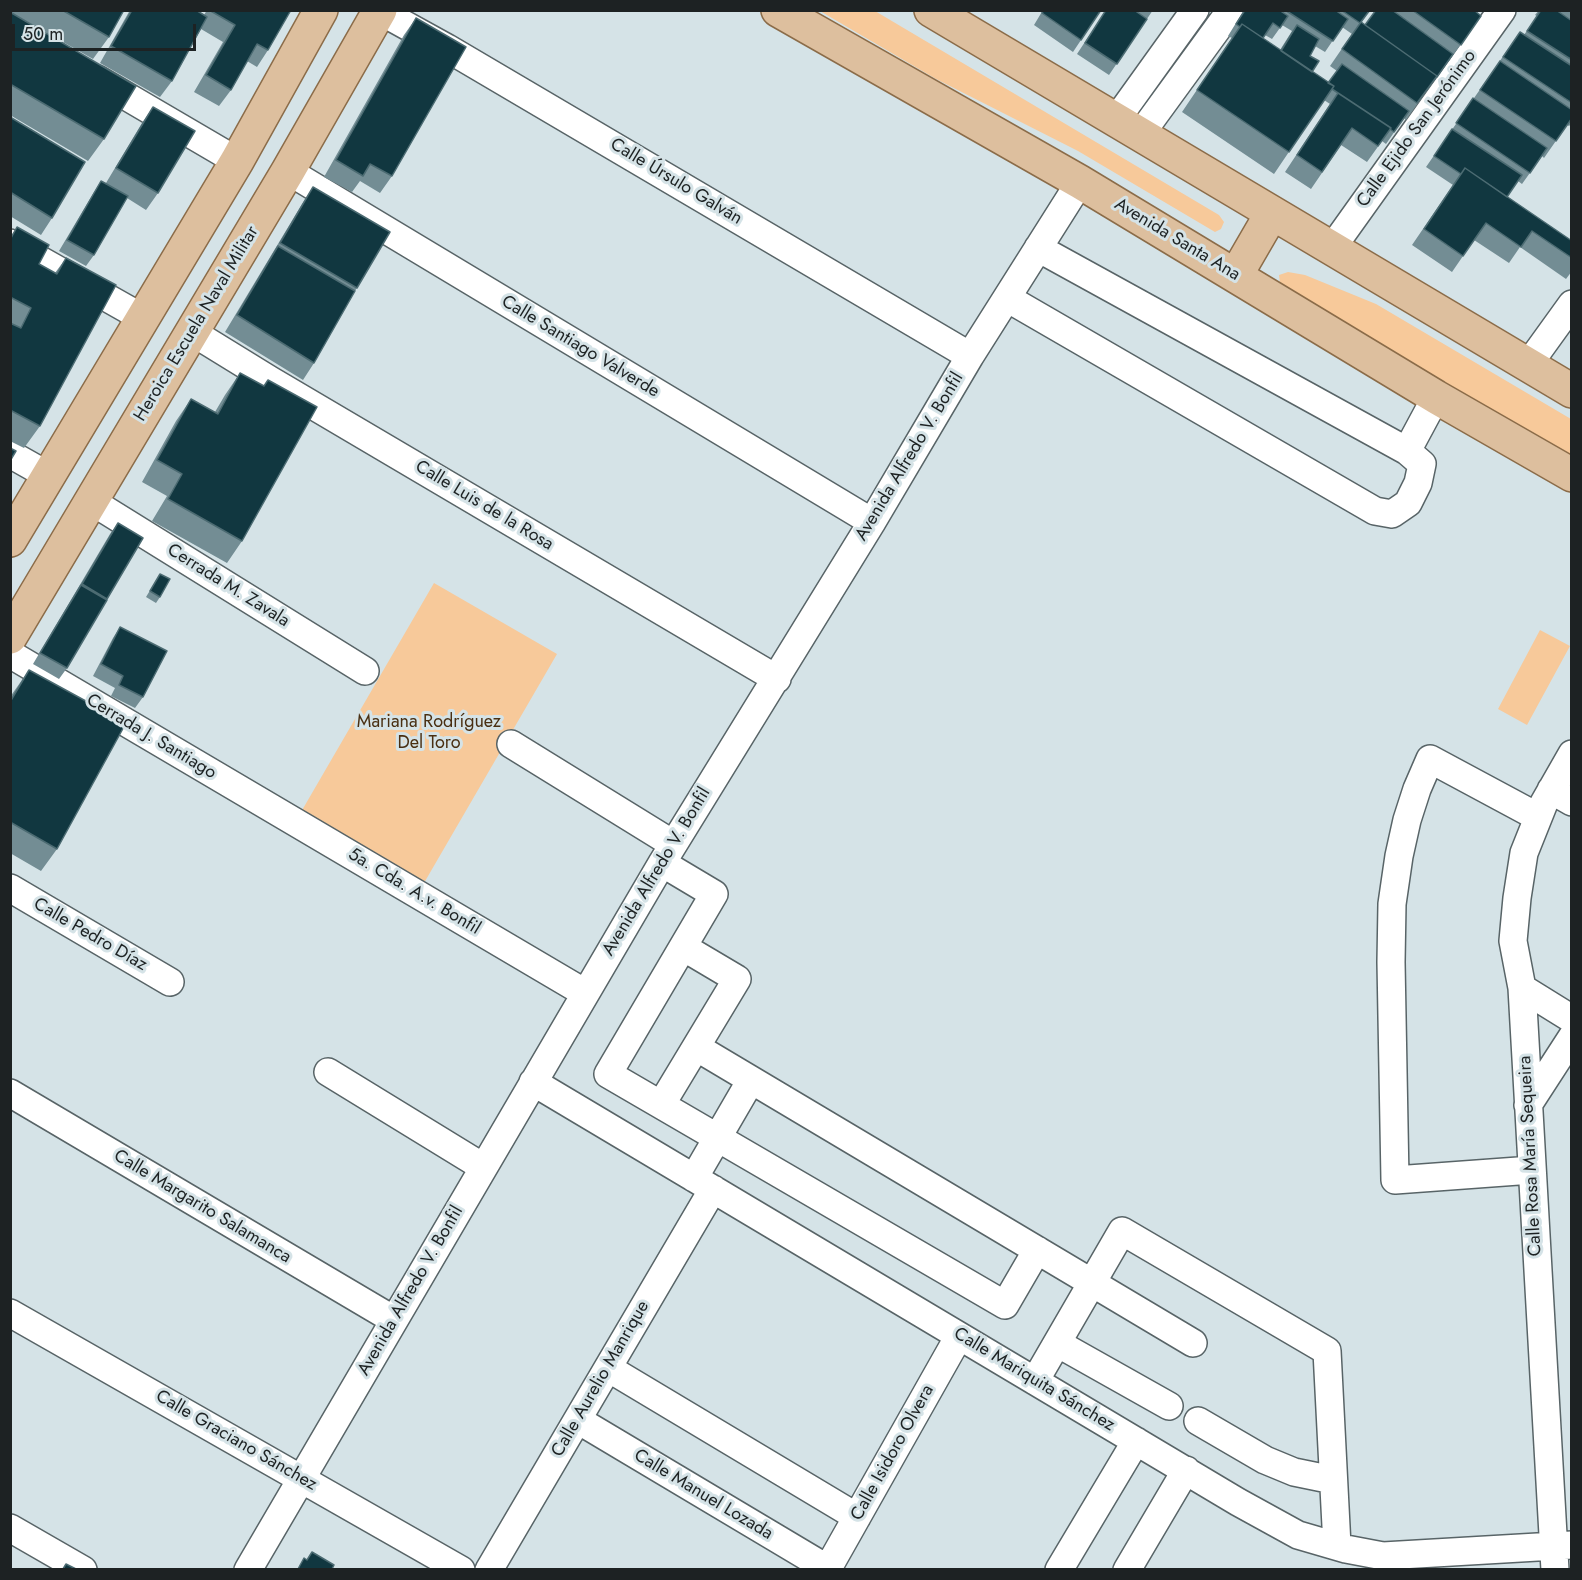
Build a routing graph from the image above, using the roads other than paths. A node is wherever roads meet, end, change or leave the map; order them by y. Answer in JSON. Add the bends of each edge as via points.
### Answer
{"nodes":[{"id":1,"x":321,"y":10,"type":"edge"},
{"id":2,"x":778,"y":10,"type":"edge"},
{"id":3,"x":931,"y":10,"type":"edge"},
{"id":4,"x":1195,"y":10,"type":"edge"},
{"id":5,"x":1231,"y":10,"type":"edge"},
{"id":6,"x":1502,"y":10,"type":"edge"},
{"id":7,"x":380,"y":11,"type":"edge"},
{"id":8,"x":71,"y":64,"type":"edge"},
{"id":9,"x":1128,"y":128,"type":"junction"},
{"id":10,"x":237,"y":160,"type":"junction"},
{"id":11,"x":288,"y":171,"type":"junction"},
{"id":12,"x":1080,"y":182,"type":"junction"},
{"id":13,"x":1272,"y":213,"type":"junction"},
{"id":14,"x":10,"y":243,"type":"edge"},
{"id":15,"x":1038,"y":248,"type":"junction"},
{"id":16,"x":1332,"y":248,"type":"junction"},
{"id":17,"x":1236,"y":275,"type":"junction"},
{"id":18,"x":1007,"y":298,"type":"junction"},
{"id":19,"x":1572,"y":304,"type":"edge"},
{"id":20,"x":143,"y":318,"type":"junction"},
{"id":21,"x":192,"y":332,"type":"junction"},
{"id":22,"x":970,"y":356,"type":"junction"},
{"id":23,"x":1528,"y":365,"type":"junction"},
{"id":24,"x":1572,"y":391,"type":"edge"},
{"id":25,"x":1436,"y":397,"type":"junction"},
{"id":26,"x":1407,"y":451,"type":"junction"},
{"id":27,"x":10,"y":453,"type":"edge"},
{"id":28,"x":1572,"y":475,"type":"edge"},
{"id":29,"x":49,"y":476,"type":"junction"},
{"id":30,"x":91,"y":501,"type":"junction"},
{"id":31,"x":872,"y":522,"type":"junction"},
{"id":32,"x":10,"y":540,"type":"edge"},
{"id":33,"x":10,"y":637,"type":"edge"},
{"id":34,"x":10,"y":654,"type":"edge"},
{"id":35,"x":365,"y":671,"type":"dead end"},
{"id":36,"x":777,"y":679,"type":"junction"},
{"id":37,"x":511,"y":744,"type":"dead end"},
{"id":38,"x":1572,"y":754,"type":"edge"},
{"id":39,"x":1561,"y":796,"type":"edge"},
{"id":40,"x":1538,"y":817,"type":"junction"},
{"id":41,"x":292,"y":820,"type":"joint"},
{"id":42,"x":667,"y":854,"type":"junction"},
{"id":43,"x":10,"y":888,"type":"edge"},
{"id":44,"x":683,"y":947,"type":"junction"},
{"id":45,"x":170,"y":982,"type":"dead end"},
{"id":46,"x":1522,"y":988,"type":"junction"},
{"id":47,"x":585,"y":993,"type":"junction"},
{"id":48,"x":1572,"y":1019,"type":"edge"},
{"id":49,"x":1572,"y":1037,"type":"edge"},
{"id":50,"x":696,"y":1047,"type":"junction"},
{"id":51,"x":328,"y":1072,"type":"dead end"},
{"id":52,"x":751,"y":1080,"type":"junction"},
{"id":53,"x":533,"y":1082,"type":"junction"},
{"id":54,"x":10,"y":1093,"type":"edge"},
{"id":55,"x":661,"y":1105,"type":"junction"},
{"id":56,"x":1528,"y":1105,"type":"junction"},
{"id":57,"x":718,"y":1138,"type":"junction"},
{"id":58,"x":483,"y":1167,"type":"junction"},
{"id":59,"x":1532,"y":1170,"type":"junction"},
{"id":60,"x":704,"y":1184,"type":"junction"},
{"id":61,"x":1037,"y":1250,"type":"junction"},
{"id":62,"x":1092,"y":1283,"type":"junction"},
{"id":63,"x":10,"y":1313,"type":"edge"},
{"id":64,"x":394,"y":1320,"type":"junction"},
{"id":65,"x":959,"y":1336,"type":"junction"},
{"id":66,"x":1193,"y":1342,"type":"dead end"},
{"id":67,"x":1057,"y":1343,"type":"junction"},
{"id":68,"x":608,"y":1368,"type":"junction"},
{"id":69,"x":1035,"y":1381,"type":"junction"},
{"id":70,"x":1168,"y":1406,"type":"dead end"},
{"id":71,"x":578,"y":1420,"type":"junction"},
{"id":72,"x":1198,"y":1421,"type":"dead end"},
{"id":73,"x":1136,"y":1441,"type":"junction"},
{"id":74,"x":1186,"y":1470,"type":"junction"},
{"id":75,"x":301,"y":1478,"type":"junction"},
{"id":76,"x":1334,"y":1480,"type":"junction"},
{"id":77,"x":857,"y":1517,"type":"junction"},
{"id":78,"x":10,"y":1528,"type":"edge"},
{"id":79,"x":1337,"y":1546,"type":"junction"},
{"id":80,"x":1560,"y":1553,"type":"edge"},
{"id":81,"x":83,"y":1569,"type":"edge"},
{"id":82,"x":248,"y":1569,"type":"edge"},
{"id":83,"x":461,"y":1569,"type":"edge"},
{"id":84,"x":489,"y":1569,"type":"edge"},
{"id":85,"x":827,"y":1569,"type":"edge"},
{"id":86,"x":1059,"y":1569,"type":"edge"},
{"id":87,"x":1127,"y":1569,"type":"edge"}],
"edges":[{"from":1,"to":10,"type":"main road"},
{"from":2,"to":12,"type":"main road","name":"Avenida Santa Ana"},
{"from":3,"to":9,"type":"main road"},
{"from":4,"to":9,"type":"street"},
{"from":5,"to":9,"type":"street"},
{"from":6,"to":16,"type":"street","name":"Calle Ejido San Jerónimo"},
{"from":7,"to":11,"type":"main road","name":"Heroica Escuela Naval Militar"},
{"from":7,"to":22,"type":"street","name":"Calle Úrsulo Galván"},
{"from":8,"to":10,"type":"street"},
{"from":9,"to":13,"type":"main road"},
{"from":10,"to":20,"type":"main road"},
{"from":11,"to":21,"type":"main road","name":"Heroica Escuela Naval Militar"},
{"from":11,"to":31,"type":"street","name":"Calle Santiago Valverde"},
{"from":12,"to":15,"type":"street","name":"Avenida Alfredo V. Bonfil"},
{"from":12,"to":17,"type":"main road","name":"Avenida Santa Ana"},
{"from":13,"to":16,"type":"main road"},
{"from":13,"to":17,"type":"main road"},
{"from":14,"to":20,"type":"street"},
{"from":15,"to":18,"type":"street","name":"Avenida Alfredo V. Bonfil"},
{"from":15,"to":26,"type":"street"},
{"from":16,"to":23,"type":"main road"},
{"from":17,"to":25,"type":"main road","name":"Avenida Santa Ana"},
{"from":18,"to":22,"type":"street","name":"Avenida Alfredo V. Bonfil"},
{"from":18,"to":26,"type":"street","via":[[1375,511],[1392,514],[1408,503],[1422,464]]},
{"from":19,"to":23,"type":"street"},
{"from":20,"to":29,"type":"main road"},
{"from":21,"to":30,"type":"main road","name":"Heroica Escuela Naval Militar"},
{"from":21,"to":36,"type":"street","name":"Calle Luis de la Rosa"},
{"from":22,"to":31,"type":"street","name":"Avenida Alfredo V. Bonfil"},
{"from":23,"to":24,"type":"main road"},
{"from":25,"to":26,"type":"street"},
{"from":25,"to":28,"type":"main road","name":"Avenida Santa Ana"},
{"from":27,"to":29,"type":"street"},
{"from":29,"to":32,"type":"main road"},
{"from":30,"to":33,"type":"main road","name":"Heroica Escuela Naval Militar"},
{"from":30,"to":35,"type":"street","name":"Cerrada M. Zavala"},
{"from":31,"to":36,"type":"street","name":"Avenida Alfredo V. Bonfil"},
{"from":34,"to":41,"type":"street","name":"Cerrada J. Santiago"},
{"from":36,"to":42,"type":"street","name":"Avenida Alfredo V. Bonfil"},
{"from":37,"to":42,"type":"street"},
{"from":38,"to":39,"type":"street","name":"Calle Rosa María Sequeira"},
{"from":39,"to":40,"type":"street","name":"Calle Rosa María Sequeira"},
{"from":40,"to":46,"type":"street","name":"Calle Rosa María Sequeira","via":[[1524,853],[1516,898],[1513,941]]},
{"from":40,"to":59,"type":"street","via":[[1430,759],[1407,820],[1399,856],[1392,904],[1391,962],[1395,1180]]},
{"from":41,"to":47,"type":"street","name":"5a. Cda. A.v. Bonfil"},
{"from":42,"to":44,"type":"street","via":[[714,894]]},
{"from":42,"to":47,"type":"street","name":"Avenida Alfredo V. Bonfil"},
{"from":43,"to":45,"type":"street","name":"Calle Pedro Díaz"},
{"from":44,"to":50,"type":"street","via":[[737,980]]},
{"from":44,"to":55,"type":"street","via":[[609,1074]]},
{"from":46,"to":48,"type":"street"},
{"from":46,"to":56,"type":"street","name":"Calle Rosa María Sequeira"},
{"from":47,"to":53,"type":"street","name":"Avenida Alfredo V. Bonfil"},
{"from":49,"to":56,"type":"street"},
{"from":50,"to":52,"type":"street"},
{"from":50,"to":55,"type":"street"},
{"from":51,"to":58,"type":"street"},
{"from":52,"to":57,"type":"street","name":"Calle Aurelio Manrique"},
{"from":52,"to":61,"type":"street"},
{"from":53,"to":58,"type":"street","name":"Avenida Alfredo V. Bonfil"},
{"from":53,"to":60,"type":"street","name":"Calle Mariquita Sánchez"},
{"from":54,"to":64,"type":"street","name":"Calle Margarito Salamanca"},
{"from":55,"to":57,"type":"street"},
{"from":56,"to":59,"type":"street","name":"Calle Rosa María Sequeira"},
{"from":57,"to":60,"type":"street","name":"Calle Aurelio Manrique"},
{"from":57,"to":61,"type":"street","via":[[1005,1305]]},
{"from":58,"to":64,"type":"street","name":"Avenida Alfredo V. Bonfil"},
{"from":59,"to":80,"type":"street","name":"Calle Rosa María Sequeira"},
{"from":60,"to":65,"type":"street","name":"Calle Mariquita Sánchez"},
{"from":60,"to":68,"type":"street","name":"Calle Aurelio Manrique"},
{"from":61,"to":62,"type":"street"},
{"from":62,"to":66,"type":"street"},
{"from":62,"to":67,"type":"street"},
{"from":62,"to":76,"type":"street","via":[[1122,1231],[1328,1351]]},
{"from":63,"to":75,"type":"street","name":"Calle Graciano Sánchez"},
{"from":64,"to":75,"type":"street","name":"Avenida Alfredo V. Bonfil"},
{"from":65,"to":69,"type":"street","name":"Calle Mariquita Sánchez"},
{"from":65,"to":77,"type":"street","name":"Calle Isidoro Olvera"},
{"from":67,"to":69,"type":"street"},
{"from":67,"to":70,"type":"street"},
{"from":68,"to":71,"type":"street","name":"Calle Aurelio Manrique"},
{"from":68,"to":77,"type":"street"},
{"from":69,"to":73,"type":"street","name":"Calle Mariquita Sánchez"},
{"from":71,"to":84,"type":"street","name":"Calle Aurelio Manrique"},
{"from":71,"to":85,"type":"street","name":"Calle Manuel Lozada"},
{"from":72,"to":76,"type":"street","via":[[1265,1460],[1294,1472]]},
{"from":73,"to":74,"type":"street","name":"Calle Mariquita Sánchez"},
{"from":73,"to":86,"type":"street"},
{"from":74,"to":79,"type":"street","name":"Calle Mariquita Sánchez","via":[[1298,1535]]},
{"from":74,"to":87,"type":"street"},
{"from":75,"to":82,"type":"street","name":"Avenida Alfredo V. Bonfil"},
{"from":75,"to":83,"type":"street","name":"Calle Graciano Sánchez"},
{"from":76,"to":79,"type":"street"},
{"from":77,"to":85,"type":"street","name":"Calle Isidoro Olvera"},
{"from":78,"to":81,"type":"street"},
{"from":79,"to":80,"type":"street","name":"Calle Mariquita Sánchez","via":[[1383,1556]]}]}
